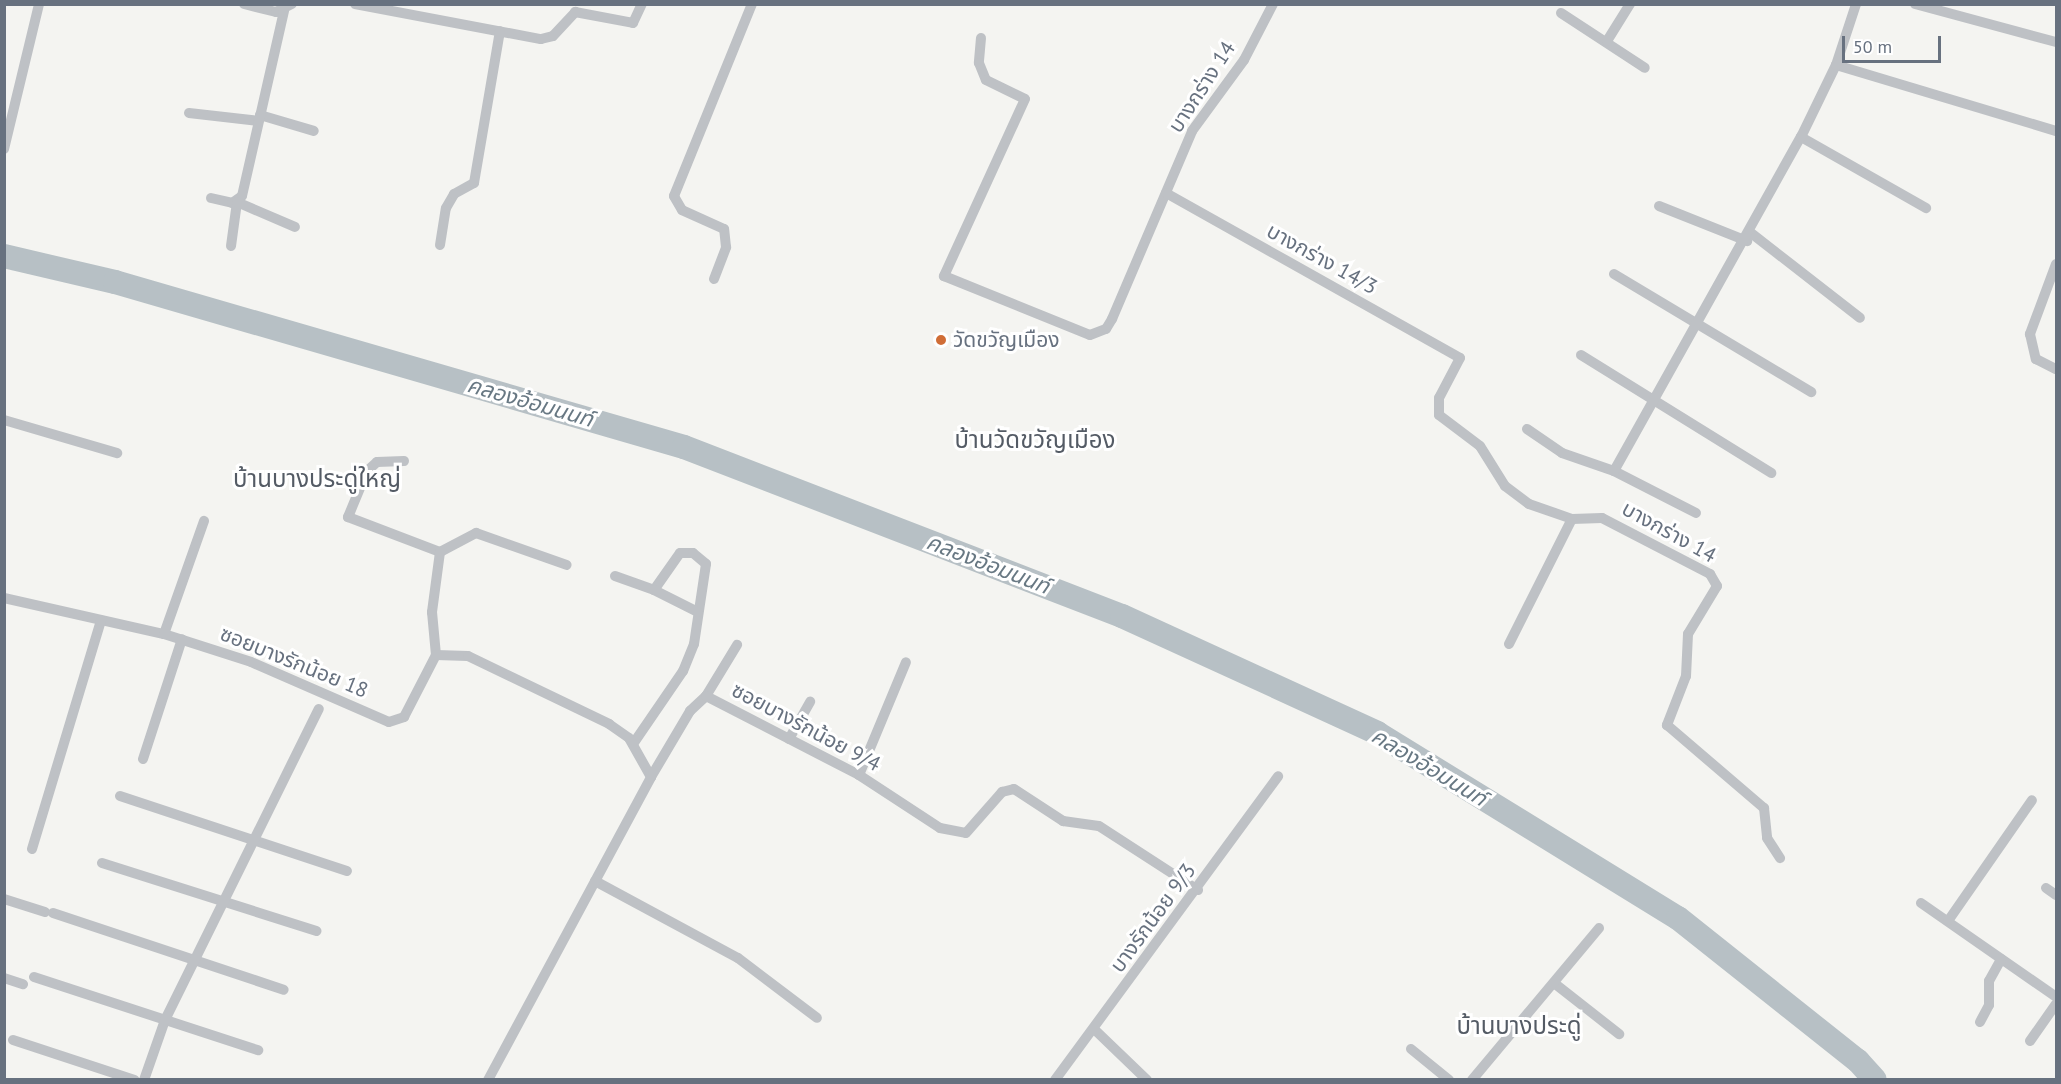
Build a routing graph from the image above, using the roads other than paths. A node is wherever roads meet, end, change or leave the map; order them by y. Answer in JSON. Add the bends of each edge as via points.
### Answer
{"nodes":[{"id":1,"x":39,"y":4,"type":"edge"},
{"id":2,"x":244,"y":4,"type":"edge"},
{"id":3,"x":356,"y":4,"type":"edge"},
{"id":4,"x":642,"y":4,"type":"edge"},
{"id":5,"x":752,"y":4,"type":"edge"},
{"id":6,"x":1273,"y":4,"type":"edge"},
{"id":7,"x":1630,"y":4,"type":"edge"},
{"id":8,"x":1856,"y":4,"type":"edge"},
{"id":9,"x":1915,"y":4,"type":"edge"},
{"id":10,"x":288,"y":8,"type":"edge"},
{"id":11,"x":1561,"y":14,"type":"dead end"},
{"id":12,"x":500,"y":31,"type":"junction"},
{"id":13,"x":981,"y":38,"type":"dead end"},
{"id":14,"x":1607,"y":41,"type":"junction"},
{"id":15,"x":2056,"y":42,"type":"edge"},
{"id":16,"x":1836,"y":65,"type":"junction"},
{"id":17,"x":1645,"y":68,"type":"dead end"},
{"id":18,"x":189,"y":113,"type":"dead end"},
{"id":19,"x":260,"y":118,"type":"junction"},
{"id":20,"x":314,"y":131,"type":"dead end"},
{"id":21,"x":2056,"y":131,"type":"edge"},
{"id":22,"x":1801,"y":137,"type":"junction"},
{"id":23,"x":4,"y":149,"type":"edge"},
{"id":24,"x":1166,"y":193,"type":"junction"},
{"id":25,"x":211,"y":198,"type":"dead end"},
{"id":26,"x":237,"y":202,"type":"junction"},
{"id":27,"x":1659,"y":206,"type":"dead end"},
{"id":28,"x":1926,"y":208,"type":"dead end"},
{"id":29,"x":295,"y":227,"type":"dead end"},
{"id":30,"x":1749,"y":237,"type":"junction"},
{"id":31,"x":440,"y":245,"type":"dead end"},
{"id":32,"x":231,"y":246,"type":"dead end"},
{"id":33,"x":2056,"y":264,"type":"edge"},
{"id":34,"x":1614,"y":274,"type":"dead end"},
{"id":35,"x":714,"y":279,"type":"dead end"},
{"id":36,"x":1860,"y":318,"type":"dead end"},
{"id":37,"x":1699,"y":326,"type":"junction"},
{"id":38,"x":1581,"y":355,"type":"dead end"},
{"id":39,"x":1460,"y":358,"type":"joint"},
{"id":40,"x":2056,"y":369,"type":"edge"},
{"id":41,"x":1811,"y":392,"type":"dead end"},
{"id":42,"x":1655,"y":396,"type":"junction"},
{"id":43,"x":4,"y":420,"type":"edge"},
{"id":44,"x":1527,"y":429,"type":"dead end"},
{"id":45,"x":117,"y":453,"type":"dead end"},
{"id":46,"x":404,"y":461,"type":"dead end"},
{"id":47,"x":1614,"y":471,"type":"junction"},
{"id":48,"x":1771,"y":473,"type":"dead end"},
{"id":49,"x":1696,"y":513,"type":"dead end"},
{"id":50,"x":1572,"y":519,"type":"junction"},
{"id":51,"x":204,"y":521,"type":"dead end"},
{"id":52,"x":440,"y":552,"type":"junction"},
{"id":53,"x":567,"y":565,"type":"dead end"},
{"id":54,"x":615,"y":576,"type":"dead end"},
{"id":55,"x":654,"y":590,"type":"junction"},
{"id":56,"x":4,"y":598,"type":"edge"},
{"id":57,"x":698,"y":612,"type":"junction"},
{"id":58,"x":101,"y":620,"type":"junction"},
{"id":59,"x":165,"y":634,"type":"junction"},
{"id":60,"x":182,"y":639,"type":"junction"},
{"id":61,"x":737,"y":645,"type":"dead end"},
{"id":62,"x":1509,"y":645,"type":"dead end"},
{"id":63,"x":436,"y":655,"type":"junction"},
{"id":64,"x":906,"y":662,"type":"dead end"},
{"id":65,"x":706,"y":696,"type":"junction"},
{"id":66,"x":810,"y":702,"type":"dead end"},
{"id":67,"x":319,"y":709,"type":"dead end"},
{"id":68,"x":789,"y":739,"type":"junction"},
{"id":69,"x":633,"y":744,"type":"junction"},
{"id":70,"x":143,"y":759,"type":"dead end"},
{"id":71,"x":859,"y":775,"type":"junction"},
{"id":72,"x":1278,"y":776,"type":"dead end"},
{"id":73,"x":651,"y":777,"type":"junction"},
{"id":74,"x":120,"y":796,"type":"dead end"},
{"id":75,"x":2032,"y":800,"type":"dead end"},
{"id":76,"x":254,"y":840,"type":"junction"},
{"id":77,"x":32,"y":849,"type":"dead end"},
{"id":78,"x":1780,"y":858,"type":"dead end"},
{"id":79,"x":102,"y":863,"type":"dead end"},
{"id":80,"x":347,"y":871,"type":"dead end"},
{"id":81,"x":595,"y":881,"type":"junction"},
{"id":82,"x":2046,"y":888,"type":"dead end"},
{"id":83,"x":1198,"y":890,"type":"junction"},
{"id":84,"x":2056,"y":895,"type":"edge"},
{"id":85,"x":4,"y":899,"type":"edge"},
{"id":86,"x":224,"y":902,"type":"junction"},
{"id":87,"x":1921,"y":903,"type":"dead end"},
{"id":88,"x":1948,"y":921,"type":"junction"},
{"id":89,"x":1599,"y":928,"type":"dead end"},
{"id":90,"x":316,"y":931,"type":"dead end"},
{"id":91,"x":2001,"y":959,"type":"junction"},
{"id":92,"x":195,"y":961,"type":"junction"},
{"id":93,"x":34,"y":977,"type":"dead end"},
{"id":94,"x":4,"y":978,"type":"edge"},
{"id":95,"x":1554,"y":983,"type":"junction"},
{"id":96,"x":23,"y":984,"type":"dead end"},
{"id":97,"x":284,"y":990,"type":"dead end"},
{"id":98,"x":2055,"y":992,"type":"edge"},
{"id":99,"x":2056,"y":1004,"type":"edge"},
{"id":100,"x":817,"y":1018,"type":"dead end"},
{"id":101,"x":165,"y":1020,"type":"junction"},
{"id":102,"x":1980,"y":1022,"type":"dead end"},
{"id":103,"x":1095,"y":1030,"type":"junction"},
{"id":104,"x":1619,"y":1034,"type":"dead end"},
{"id":105,"x":13,"y":1040,"type":"dead end"},
{"id":106,"x":2030,"y":1041,"type":"dead end"},
{"id":107,"x":1411,"y":1049,"type":"dead end"},
{"id":108,"x":258,"y":1050,"type":"dead end"},
{"id":109,"x":135,"y":1080,"type":"edge"},
{"id":110,"x":144,"y":1080,"type":"edge"},
{"id":111,"x":488,"y":1080,"type":"edge"},
{"id":112,"x":1055,"y":1080,"type":"edge"},
{"id":113,"x":1147,"y":1080,"type":"edge"},
{"id":114,"x":1449,"y":1080,"type":"edge"},
{"id":115,"x":1472,"y":1080,"type":"edge"}],
"edges":[{"from":1,"to":23,"type":"street"},
{"from":2,"to":10,"type":"street"},
{"from":3,"to":12,"type":"street"},
{"from":4,"to":12,"type":"street","via":[[633,23],[575,12],[553,36]]},
{"from":5,"to":35,"type":"street","via":[[674,196],[682,210],[724,229],[726,247]]},
{"from":6,"to":24,"type":"street","name":"บางกร่าง 14","via":[[1244,60],[1192,131]]},
{"from":7,"to":14,"type":"street"},
{"from":8,"to":16,"type":"street"},
{"from":9,"to":15,"type":"street"},
{"from":10,"to":19,"type":"street"},
{"from":11,"to":14,"type":"street"},
{"from":12,"to":31,"type":"street","via":[[474,183],[454,194],[446,208]]},
{"from":13,"to":24,"type":"street","name":"บางกร่าง 14","via":[[980,63],[986,80],[1025,99],[944,276],[1082,332],[1100,333],[1112,319]]},
{"from":14,"to":17,"type":"street"},
{"from":16,"to":21,"type":"street"},
{"from":16,"to":22,"type":"street"},
{"from":18,"to":19,"type":"street"},
{"from":19,"to":20,"type":"street"},
{"from":19,"to":26,"type":"street"},
{"from":22,"to":28,"type":"street"},
{"from":22,"to":30,"type":"street"},
{"from":24,"to":39,"type":"street","name":"บางกร่าง 14/3"},
{"from":25,"to":26,"type":"street"},
{"from":26,"to":29,"type":"street"},
{"from":26,"to":32,"type":"street"},
{"from":27,"to":30,"type":"street"},
{"from":30,"to":36,"type":"street"},
{"from":30,"to":37,"type":"street"},
{"from":33,"to":40,"type":"street","via":[[2030,334],[2036,359]]},
{"from":34,"to":37,"type":"street"},
{"from":37,"to":41,"type":"street"},
{"from":37,"to":42,"type":"street"},
{"from":38,"to":42,"type":"street"},
{"from":39,"to":50,"type":"street","name":"บางกร่าง 14","via":[[1439,398],[1439,415],[1480,446],[1505,486],[1529,504]]},
{"from":42,"to":47,"type":"street"},
{"from":42,"to":48,"type":"street"},
{"from":43,"to":45,"type":"street"},
{"from":44,"to":47,"type":"street","via":[[1579,461]]},
{"from":46,"to":52,"type":"street","via":[[377,462],[367,471],[349,519]]},
{"from":47,"to":49,"type":"street"},
{"from":50,"to":62,"type":"street"},
{"from":50,"to":78,"type":"street","name":"บางกร่าง 14","via":[[1607,520],[1715,580],[1717,586],[1688,634],[1686,676],[1667,725],[1764,808],[1767,838]]},
{"from":51,"to":59,"type":"street"},
{"from":52,"to":53,"type":"street","via":[[476,533]]},
{"from":52,"to":63,"type":"street","via":[[432,612]]},
{"from":54,"to":55,"type":"street"},
{"from":55,"to":57,"type":"street"},
{"from":55,"to":57,"type":"street","via":[[672,559],[693,554],[706,564]]},
{"from":56,"to":58,"type":"street","name":"ซอยบางรักน้อย 18"},
{"from":57,"to":69,"type":"street","via":[[683,671]]},
{"from":58,"to":59,"type":"street","name":"ซอยบางรักน้อย 18"},
{"from":58,"to":77,"type":"street"},
{"from":59,"to":60,"type":"street","name":"ซอยบางรักน้อย 18"},
{"from":60,"to":63,"type":"street","name":"ซอยบางรักน้อย 18","via":[[251,662],[389,722],[404,717]]},
{"from":60,"to":70,"type":"street"},
{"from":61,"to":65,"type":"street"},
{"from":63,"to":69,"type":"street","via":[[468,656],[609,724]]},
{"from":64,"to":71,"type":"street"},
{"from":65,"to":68,"type":"street","name":"ซอยบางรักน้อย 9/4"},
{"from":65,"to":73,"type":"street","name":"ซอยบางรักน้อย 9/4","via":[[690,711]]},
{"from":66,"to":68,"type":"street"},
{"from":67,"to":76,"type":"street"},
{"from":68,"to":71,"type":"street","name":"ซอยบางรักน้อย 9/4"},
{"from":69,"to":73,"type":"street"},
{"from":71,"to":83,"type":"street","name":"ซอยบางรักน้อย 9/4","via":[[940,828],[954,832],[976,827],[993,800],[1014,789],[1063,821],[1099,826]]},
{"from":72,"to":83,"type":"street","name":"บางรักน้อย 9/3"},
{"from":73,"to":81,"type":"street","name":"ซอยบางรักน้อย 9/4"},
{"from":74,"to":76,"type":"street"},
{"from":75,"to":88,"type":"street"},
{"from":76,"to":80,"type":"street"},
{"from":76,"to":86,"type":"street"},
{"from":79,"to":86,"type":"street"},
{"from":81,"to":100,"type":"street","via":[[738,958]]},
{"from":81,"to":111,"type":"street","name":"ซอยบางรักน้อย 9/4"},
{"from":82,"to":84,"type":"street"},
{"from":83,"to":103,"type":"street","name":"บางรักน้อย 9/3"},
{"from":85,"to":92,"type":"street"},
{"from":86,"to":90,"type":"street"},
{"from":86,"to":92,"type":"street"},
{"from":87,"to":88,"type":"street"},
{"from":88,"to":91,"type":"street"},
{"from":89,"to":95,"type":"street"},
{"from":91,"to":98,"type":"street"},
{"from":91,"to":102,"type":"street","via":[[1989,981],[1989,1005]]},
{"from":92,"to":97,"type":"street"},
{"from":92,"to":101,"type":"street"},
{"from":93,"to":101,"type":"street"},
{"from":94,"to":96,"type":"street"},
{"from":95,"to":104,"type":"street"},
{"from":95,"to":115,"type":"street"},
{"from":99,"to":106,"type":"street"},
{"from":101,"to":108,"type":"street"},
{"from":101,"to":110,"type":"street"},
{"from":103,"to":112,"type":"street","name":"บางรักน้อย 9/3"},
{"from":103,"to":113,"type":"street"},
{"from":105,"to":109,"type":"street"},
{"from":107,"to":114,"type":"street"}]}
